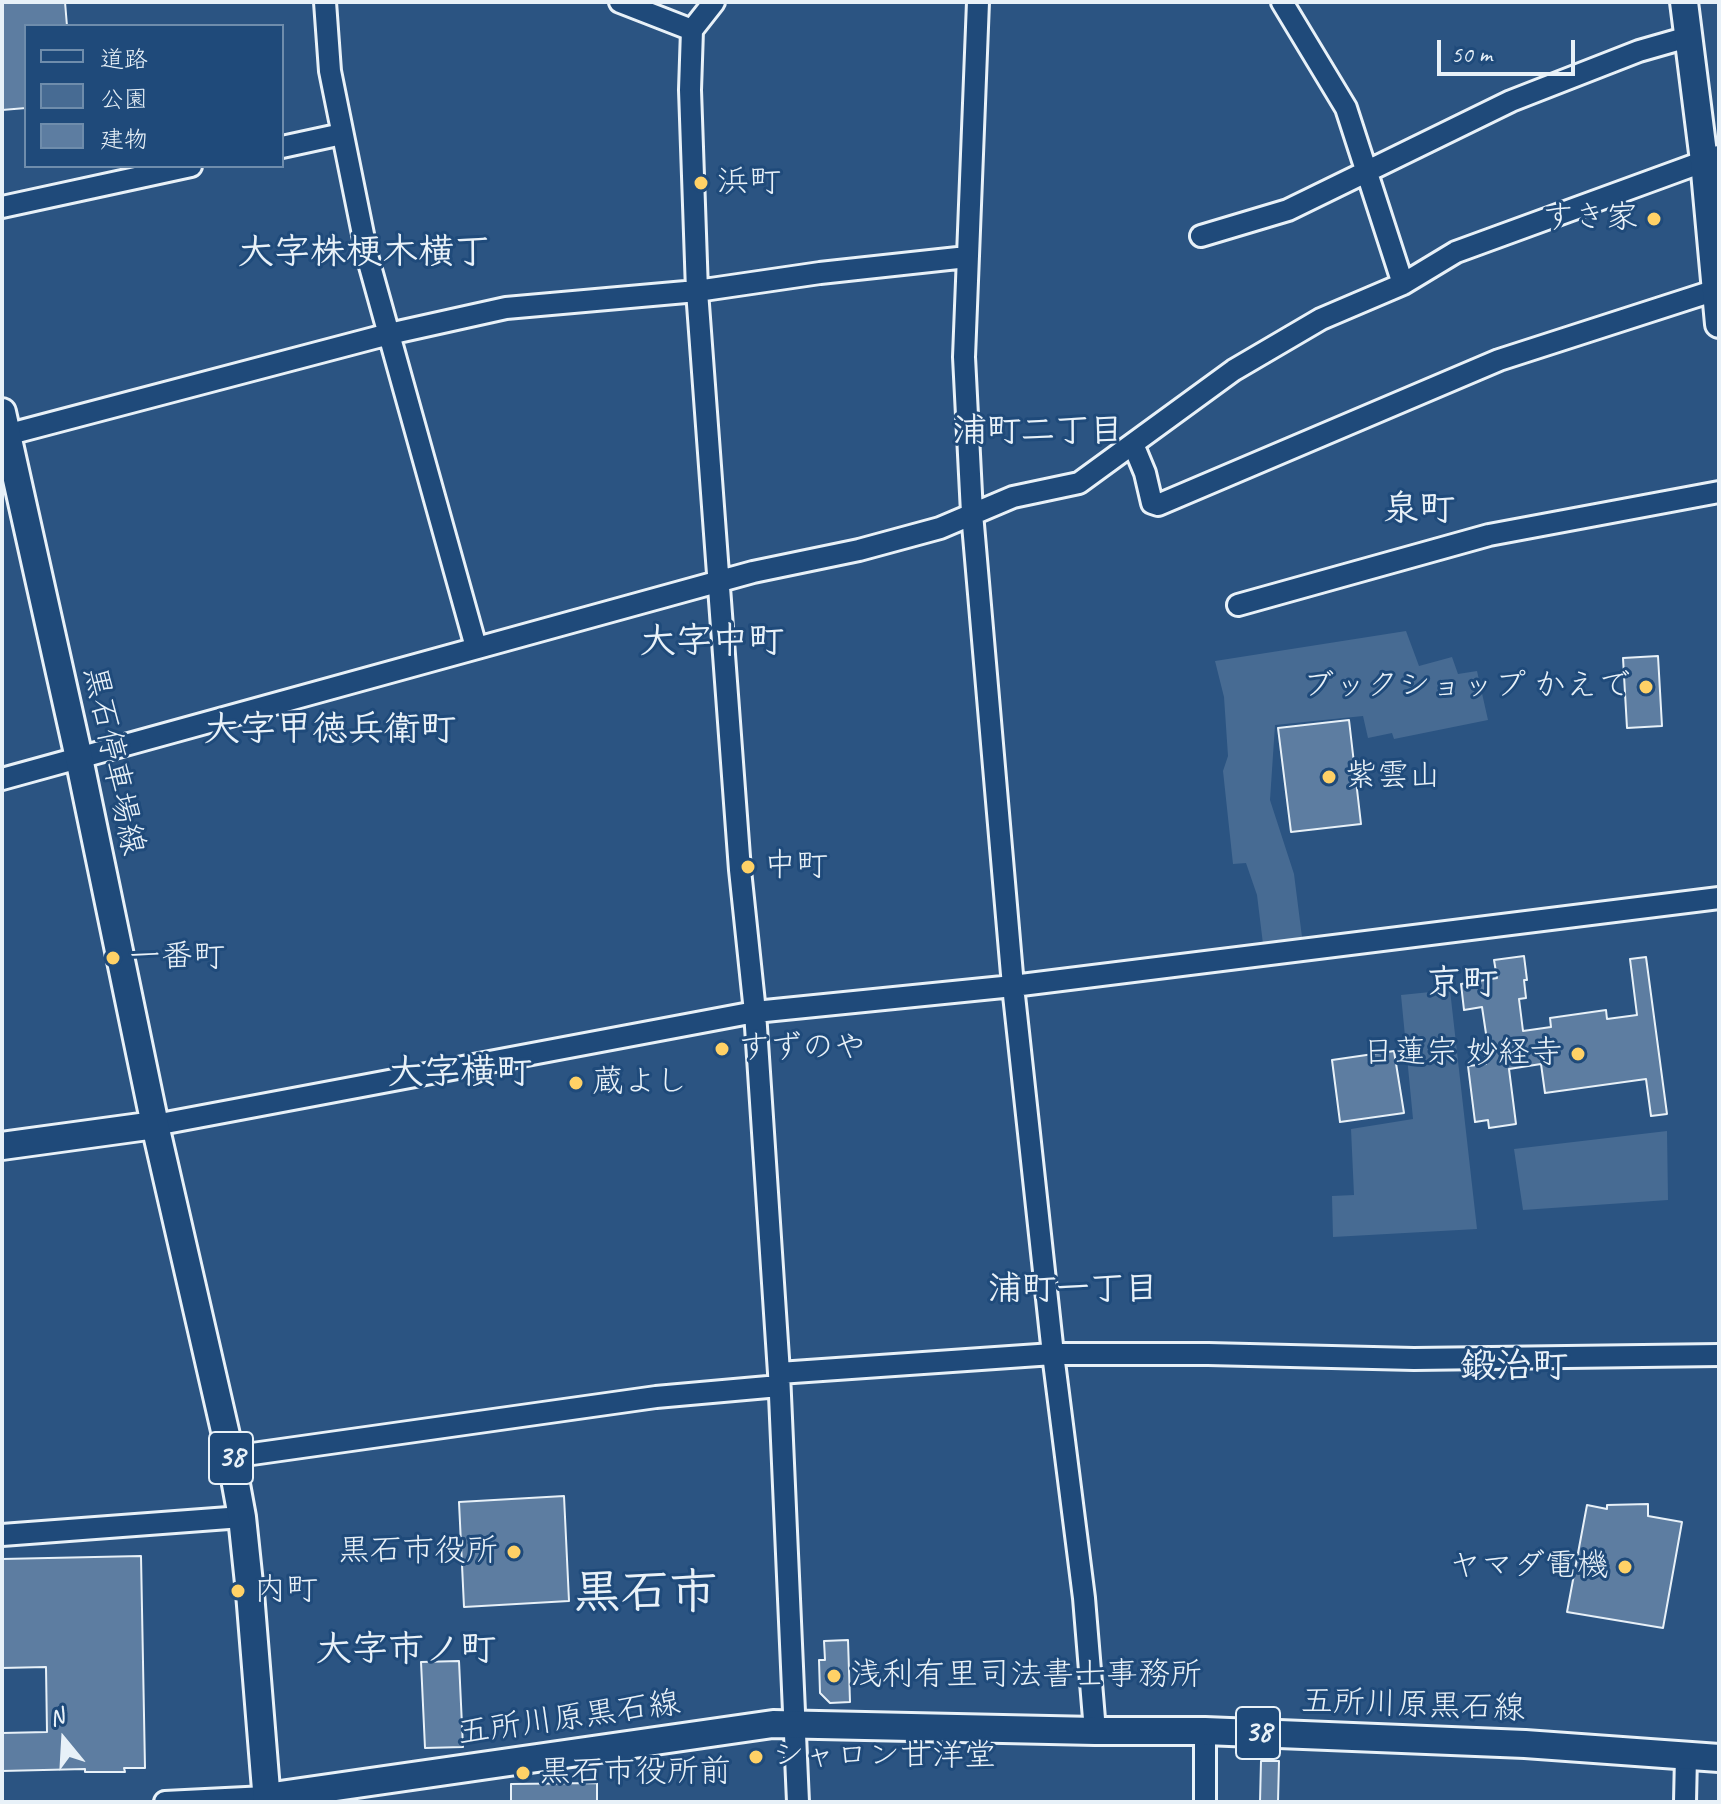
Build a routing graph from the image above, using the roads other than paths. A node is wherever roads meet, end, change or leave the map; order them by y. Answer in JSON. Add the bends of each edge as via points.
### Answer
{"nodes":[{"id":1,"x":325,"y":2,"type":"edge"},
{"id":2,"x":620,"y":2,"type":"edge"},
{"id":3,"x":714,"y":2,"type":"edge"},
{"id":4,"x":978,"y":2,"type":"edge"},
{"id":5,"x":1282,"y":2,"type":"edge"},
{"id":6,"x":1684,"y":2,"type":"edge"},
{"id":7,"x":692,"y":30,"type":"junction"},
{"id":8,"x":1688,"y":37,"type":"junction"},
{"id":9,"x":342,"y":134,"type":"junction"},
{"id":10,"x":284,"y":147,"type":"edge"},
{"id":11,"x":1711,"y":159,"type":"edge"},
{"id":12,"x":182,"y":168,"type":"edge"},
{"id":13,"x":1367,"y":170,"type":"junction"},
{"id":14,"x":2,"y":207,"type":"edge"},
{"id":15,"x":1201,"y":236,"type":"dead end"},
{"id":16,"x":1715,"y":246,"type":"edge"},
{"id":17,"x":967,"y":257,"type":"junction"},
{"id":18,"x":1403,"y":284,"type":"junction"},
{"id":19,"x":1716,"y":290,"type":"junction"},
{"id":20,"x":697,"y":291,"type":"junction"},
{"id":21,"x":1719,"y":324,"type":"edge"},
{"id":22,"x":389,"y":334,"type":"junction"},
{"id":23,"x":4,"y":428,"type":"edge"},
{"id":24,"x":1133,"y":444,"type":"junction"},
{"id":25,"x":1719,"y":492,"type":"edge"},
{"id":26,"x":972,"y":513,"type":"junction"},
{"id":27,"x":719,"y":583,"type":"junction"},
{"id":28,"x":1238,"y":605,"type":"dead end"},
{"id":29,"x":476,"y":647,"type":"junction"},
{"id":30,"x":79,"y":758,"type":"junction"},
{"id":31,"x":2,"y":779,"type":"edge"},
{"id":32,"x":1719,"y":898,"type":"edge"},
{"id":33,"x":1013,"y":986,"type":"junction"},
{"id":34,"x":755,"y":1012,"type":"junction"},
{"id":35,"x":155,"y":1125,"type":"junction"},
{"id":36,"x":2,"y":1146,"type":"edge"},
{"id":37,"x":1053,"y":1354,"type":"junction"},
{"id":38,"x":1719,"y":1355,"type":"edge"},
{"id":39,"x":779,"y":1379,"type":"junction"},
{"id":40,"x":231,"y":1457,"type":"junction"},
{"id":41,"x":242,"y":1517,"type":"junction"},
{"id":42,"x":2,"y":1535,"type":"edge"},
{"id":43,"x":795,"y":1724,"type":"junction"},
{"id":44,"x":1095,"y":1731,"type":"junction"},
{"id":45,"x":1205,"y":1731,"type":"junction"},
{"id":46,"x":1686,"y":1756,"type":"junction"},
{"id":47,"x":1719,"y":1758,"type":"edge"},
{"id":48,"x":266,"y":1800,"type":"edge"},
{"id":49,"x":165,"y":1802,"type":"edge"},
{"id":50,"x":798,"y":1802,"type":"edge"},
{"id":51,"x":1205,"y":1802,"type":"edge"},
{"id":52,"x":1685,"y":1802,"type":"edge"}],
"edges":[{"from":1,"to":9,"type":"street"},
{"from":2,"to":7,"type":"street"},
{"from":3,"to":7,"type":"street"},
{"from":4,"to":17,"type":"street"},
{"from":5,"to":13,"type":"street","via":[[1346,108]]},
{"from":6,"to":8,"type":"main road"},
{"from":7,"to":20,"type":"street"},
{"from":8,"to":11,"type":"main road"},
{"from":8,"to":13,"type":"street","via":[[1511,101]]},
{"from":9,"to":10,"type":"street"},
{"from":9,"to":22,"type":"street"},
{"from":11,"to":16,"type":"main road"},
{"from":11,"to":18,"type":"street","via":[[1456,252]]},
{"from":12,"to":14,"type":"street"},
{"from":13,"to":15,"type":"street","via":[[1288,210]]},
{"from":13,"to":18,"type":"street"},
{"from":16,"to":19,"type":"main road"},
{"from":17,"to":20,"type":"street"},
{"from":17,"to":26,"type":"street","via":[[964,357]]},
{"from":18,"to":24,"type":"street","via":[[1321,319],[1252,358]]},
{"from":19,"to":21,"type":"main road"},
{"from":19,"to":24,"type":"street","via":[[1499,360],[1158,505],[1152,503]]},
{"from":20,"to":22,"type":"street","via":[[506,308]]},
{"from":20,"to":27,"type":"street"},
{"from":22,"to":23,"type":"street"},
{"from":22,"to":29,"type":"street"},
{"from":23,"to":30,"type":"main road","name":"黒石停車場線"},
{"from":24,"to":26,"type":"street","via":[[1079,483],[1013,497]]},
{"from":25,"to":28,"type":"street","via":[[1489,535]]},
{"from":26,"to":27,"type":"street","via":[[940,528]]},
{"from":26,"to":33,"type":"street"},
{"from":27,"to":29,"type":"street"},
{"from":27,"to":34,"type":"street"},
{"from":29,"to":30,"type":"street"},
{"from":30,"to":31,"type":"street"},
{"from":30,"to":35,"type":"main road","name":"黒石停車場線"},
{"from":32,"to":33,"type":"street"},
{"from":33,"to":34,"type":"street"},
{"from":33,"to":37,"type":"street"},
{"from":34,"to":35,"type":"street"},
{"from":34,"to":39,"type":"street"},
{"from":35,"to":36,"type":"main road"},
{"from":35,"to":40,"type":"main road","number":"38"},
{"from":37,"to":38,"type":"street","via":[[1414,1359]]},
{"from":37,"to":39,"type":"street"},
{"from":37,"to":44,"type":"street"},
{"from":39,"to":40,"type":"street"},
{"from":39,"to":43,"type":"street"},
{"from":40,"to":41,"type":"main road","number":"38"},
{"from":41,"to":42,"type":"street"},
{"from":41,"to":48,"type":"main road","number":"38"},
{"from":43,"to":44,"type":"main road","name":"五所川原黒石線","number":"38"},
{"from":43,"to":48,"type":"main road","name":"五所川原黒石線","number":"38"},
{"from":43,"to":50,"type":"street"},
{"from":44,"to":45,"type":"main road","name":"五所川原黒石線","number":"38"},
{"from":45,"to":46,"type":"main road","name":"五所川原黒石線","number":"38"},
{"from":45,"to":51,"type":"street"},
{"from":46,"to":47,"type":"main road","name":"五所川原黒石線","number":"38"},
{"from":46,"to":52,"type":"street"},
{"from":48,"to":49,"type":"street"}]}
